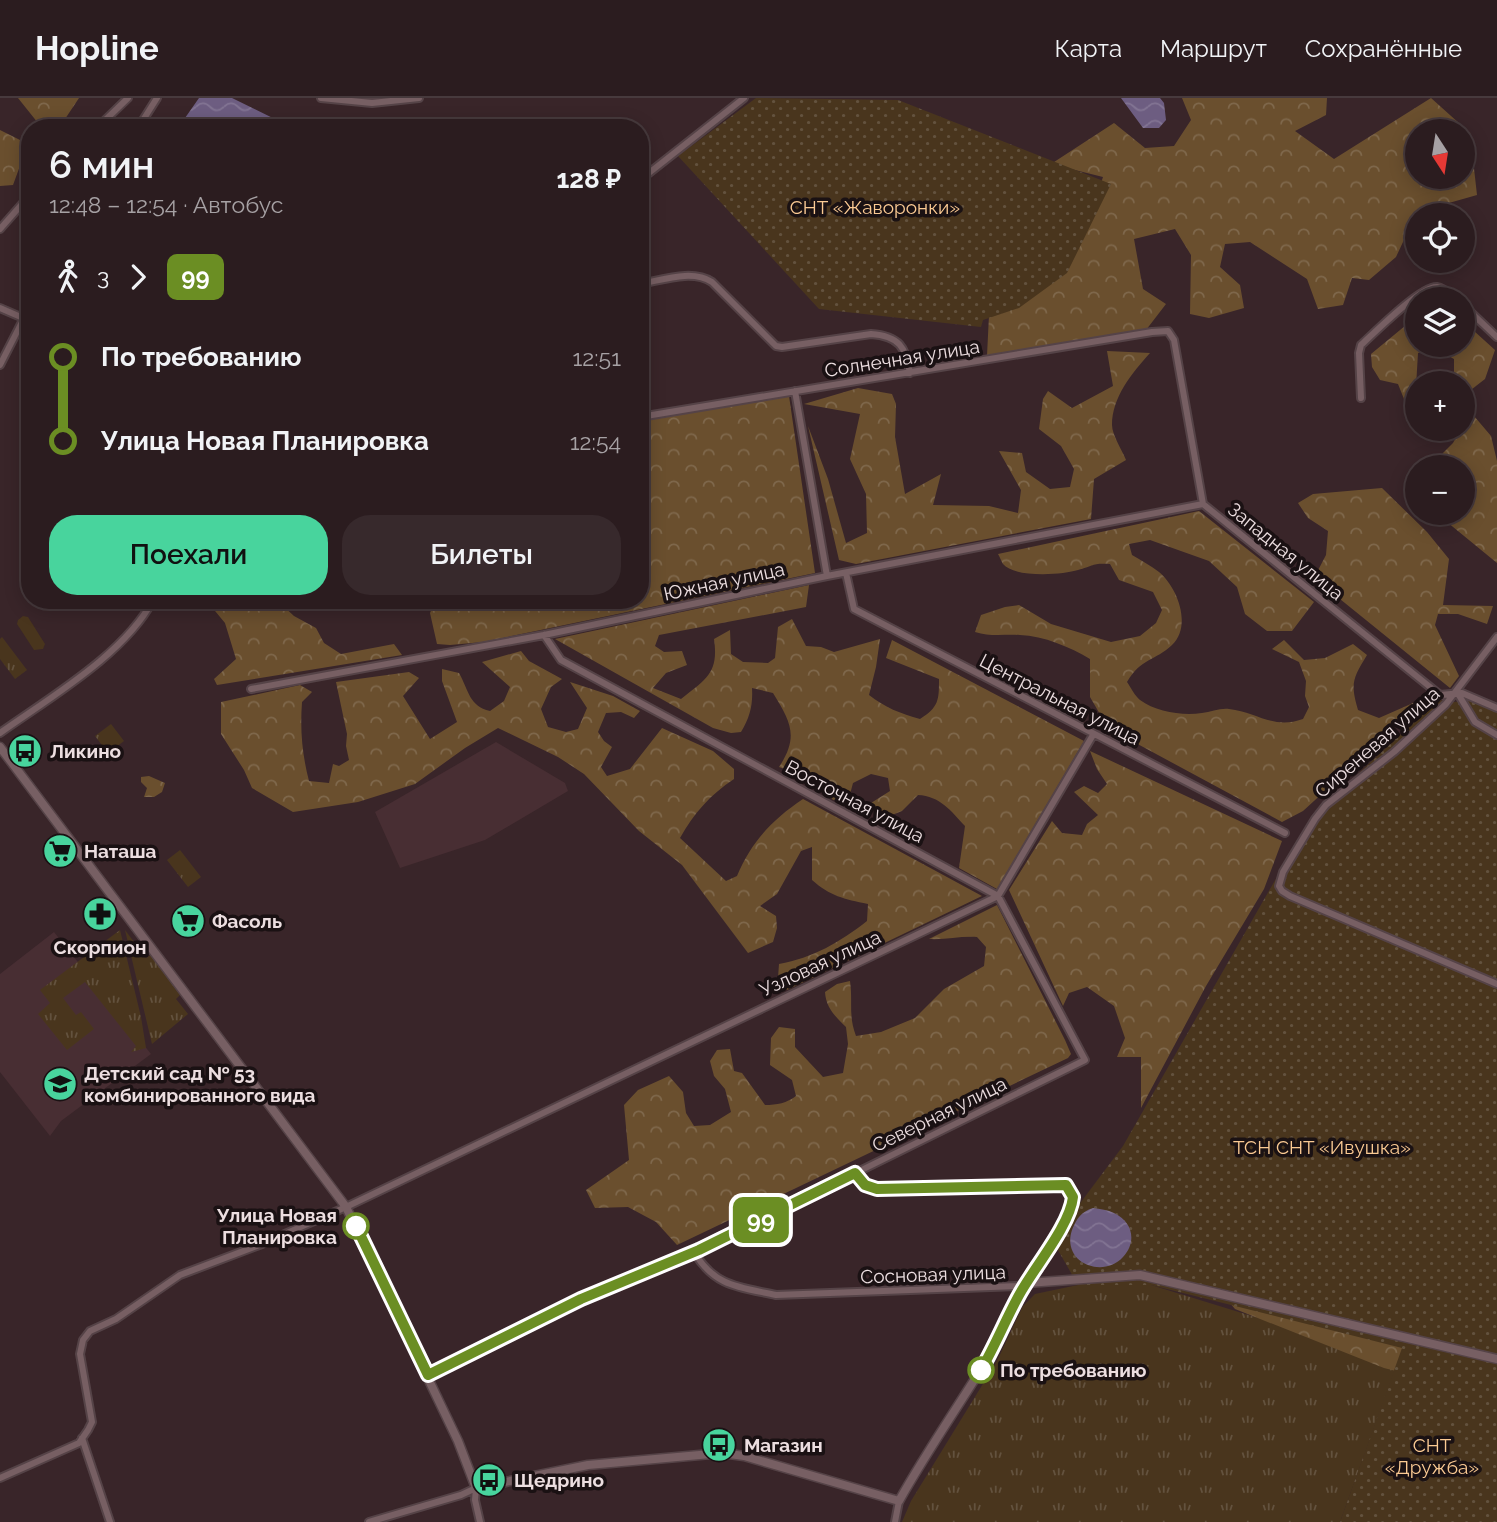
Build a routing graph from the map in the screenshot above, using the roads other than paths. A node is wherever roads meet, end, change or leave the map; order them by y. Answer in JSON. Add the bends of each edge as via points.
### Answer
{"nodes":[{"id":1,"x":128,"y":98,"type":"edge"},
{"id":2,"x":157,"y":98,"type":"edge"},
{"id":3,"x":321,"y":98,"type":"edge"},
{"id":4,"x":419,"y":98,"type":"edge"},
{"id":5,"x":744,"y":98,"type":"edge"},
{"id":6,"x":106,"y":119,"type":"edge"},
{"id":7,"x":144,"y":119,"type":"edge"},
{"id":8,"x":649,"y":173,"type":"edge"},
{"id":9,"x":21,"y":205,"type":"edge"},
{"id":10,"x":0,"y":229,"type":"edge"},
{"id":11,"x":649,"y":283,"type":"edge"},
{"id":12,"x":1405,"y":305,"type":"edge"},
{"id":13,"x":0,"y":307,"type":"edge"},
{"id":14,"x":1475,"y":316,"type":"edge"},
{"id":15,"x":21,"y":318,"type":"edge"},
{"id":16,"x":21,"y":329,"type":"edge"},
{"id":17,"x":1168,"y":331,"type":"joint"},
{"id":18,"x":1497,"y":337,"type":"edge"},
{"id":19,"x":0,"y":365,"type":"edge"},
{"id":20,"x":910,"y":373,"type":"junction"},
{"id":21,"x":795,"y":391,"type":"junction"},
{"id":22,"x":1361,"y":398,"type":"dead end"},
{"id":23,"x":649,"y":415,"type":"edge"},
{"id":24,"x":1203,"y":504,"type":"junction"},
{"id":25,"x":846,"y":573,"type":"junction"},
{"id":26,"x":827,"y":576,"type":"junction"},
{"id":27,"x":147,"y":609,"type":"edge"},
{"id":28,"x":544,"y":635,"type":"junction"},
{"id":29,"x":1497,"y":637,"type":"edge"},
{"id":30,"x":251,"y":689,"type":"dead end"},
{"id":31,"x":1457,"y":692,"type":"junction"},
{"id":32,"x":1497,"y":708,"type":"edge"},
{"id":33,"x":0,"y":733,"type":"edge"},
{"id":34,"x":1093,"y":735,"type":"junction"},
{"id":35,"x":1497,"y":735,"type":"edge"},
{"id":36,"x":0,"y":747,"type":"edge"},
{"id":37,"x":1285,"y":833,"type":"dead end"},
{"id":38,"x":998,"y":896,"type":"junction"},
{"id":39,"x":1497,"y":984,"type":"edge"},
{"id":40,"x":855,"y":1173,"type":"junction"},
{"id":41,"x":346,"y":1207,"type":"junction"},
{"id":42,"x":694,"y":1252,"type":"junction"},
{"id":43,"x":1027,"y":1283,"type":"junction"},
{"id":44,"x":1497,"y":1359,"type":"edge"},
{"id":45,"x":428,"y":1375,"type":"junction"},
{"id":46,"x":82,"y":1438,"type":"junction"},
{"id":47,"x":0,"y":1478,"type":"edge"},
{"id":48,"x":476,"y":1488,"type":"junction"},
{"id":49,"x":899,"y":1501,"type":"junction"},
{"id":50,"x":110,"y":1522,"type":"edge"},
{"id":51,"x":369,"y":1522,"type":"edge"},
{"id":52,"x":480,"y":1522,"type":"edge"},
{"id":53,"x":895,"y":1522,"type":"edge"}],
"edges":[{"from":1,"to":6,"type":"street"},
{"from":2,"to":7,"type":"street"},
{"from":3,"to":4,"type":"street","via":[[372,103]]},
{"from":5,"to":8,"type":"street"},
{"from":9,"to":10,"type":"street"},
{"from":11,"to":20,"type":"street","via":[[704,277],[776,346],[882,335],[907,353]]},
{"from":12,"to":22,"type":"street","via":[[1361,345]]},
{"from":13,"to":15,"type":"street"},
{"from":14,"to":18,"type":"street"},
{"from":16,"to":19,"type":"street"},
{"from":17,"to":20,"type":"street","name":"Солнечная улица"},
{"from":17,"to":24,"type":"street","name":"Западная улица","via":[[1174,340]]},
{"from":20,"to":21,"type":"street","name":"Солнечная улица"},
{"from":21,"to":23,"type":"street","name":"Солнечная улица"},
{"from":21,"to":26,"type":"street"},
{"from":24,"to":25,"type":"street","name":"Южная улица"},
{"from":24,"to":31,"type":"street","name":"Западная улица","via":[[1440,695]]},
{"from":25,"to":26,"type":"street","name":"Южная улица"},
{"from":25,"to":34,"type":"street","name":"Центральная улица","via":[[854,610]]},
{"from":26,"to":28,"type":"street","name":"Южная улица"},
{"from":27,"to":33,"type":"street","via":[[134,629],[95,664]]},
{"from":28,"to":30,"type":"street","name":"Южная улица"},
{"from":28,"to":38,"type":"street","name":"Восточная улица","via":[[561,660]]},
{"from":29,"to":31,"type":"street","name":"Сиреневая улица"},
{"from":31,"to":32,"type":"street","name":"Западная улица"},
{"from":31,"to":35,"type":"street","via":[[1475,722]]},
{"from":31,"to":39,"type":"street","name":"Сиреневая улица","via":[[1394,752],[1326,805],[1283,872],[1280,889]]},
{"from":34,"to":37,"type":"street","name":"Центральная улица"},
{"from":34,"to":38,"type":"street"},
{"from":36,"to":41,"type":"street"},
{"from":38,"to":40,"type":"street","name":"Северная улица","via":[[1085,1060]]},
{"from":38,"to":41,"type":"street","name":"Узловая улица"},
{"from":40,"to":42,"type":"street","name":"Северная улица"},
{"from":40,"to":43,"type":"street","name":"Сосновая улица","via":[[865,1185],[877,1189],[1066,1185],[1073,1197],[1070,1210]]},
{"from":41,"to":45,"type":"street"},
{"from":41,"to":46,"type":"street","via":[[180,1275],[116,1319],[90,1331],[80,1354],[92,1422]]},
{"from":42,"to":43,"type":"street","name":"Сосновая улица","via":[[714,1278],[776,1295],[986,1289]]},
{"from":42,"to":45,"type":"street","name":"Северная улица","via":[[581,1299]]},
{"from":43,"to":44,"type":"street","via":[[1140,1275]]},
{"from":43,"to":49,"type":"street","via":[[995,1346]]},
{"from":45,"to":48,"type":"street"},
{"from":46,"to":47,"type":"street","via":[[51,1458]]},
{"from":46,"to":50,"type":"street"},
{"from":48,"to":49,"type":"street","via":[[588,1465],[722,1453]]},
{"from":48,"to":51,"type":"street"},
{"from":48,"to":52,"type":"street"},
{"from":49,"to":53,"type":"street"}]}
